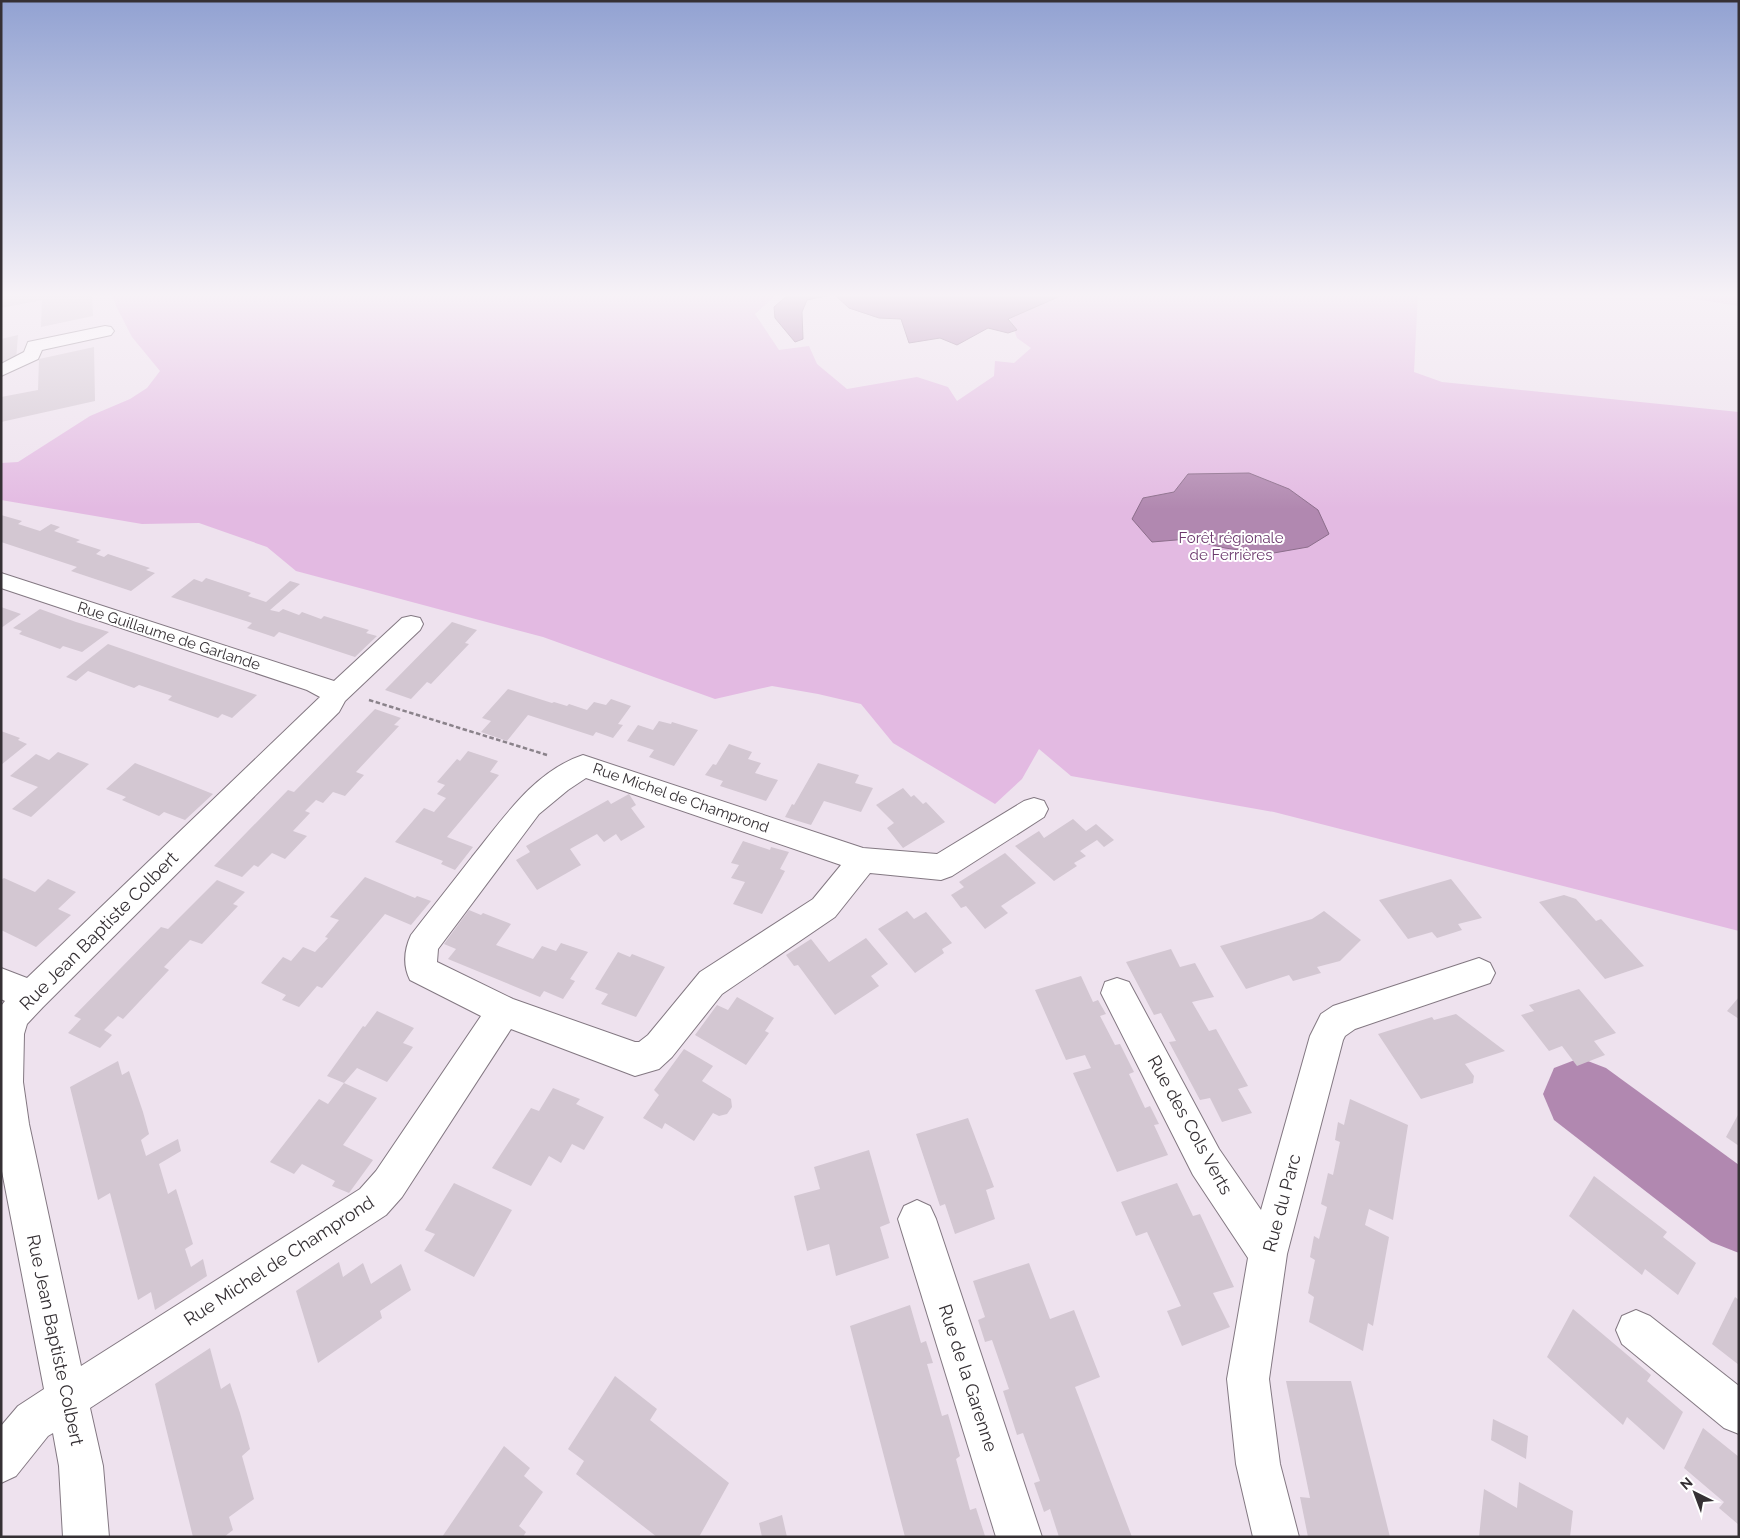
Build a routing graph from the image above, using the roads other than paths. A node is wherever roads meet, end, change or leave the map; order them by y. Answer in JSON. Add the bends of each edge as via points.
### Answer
{"nodes":[{"id":1,"x":1,"y":580,"type":"edge"},
{"id":2,"x":412,"y":624,"type":"dead end"},
{"id":3,"x":334,"y":696,"type":"junction"},
{"id":4,"x":1034,"y":809,"type":"dead end"},
{"id":5,"x":864,"y":860,"type":"junction"},
{"id":6,"x":1479,"y":973,"type":"dead end"},
{"id":7,"x":16,"y":990,"type":"edge"},
{"id":8,"x":1117,"y":993,"type":"dead end"},
{"id":9,"x":504,"y":1011,"type":"junction"},
{"id":10,"x":917,"y":1219,"type":"dead end"},
{"id":11,"x":1268,"y":1254,"type":"junction"},
{"id":12,"x":1636,"y":1330,"type":"dead end"},
{"id":13,"x":67,"y":1398,"type":"junction"},
{"id":14,"x":1739,"y":1413,"type":"edge"},
{"id":15,"x":1,"y":1461,"type":"edge"},
{"id":16,"x":86,"y":1537,"type":"edge"},
{"id":17,"x":1019,"y":1537,"type":"edge"},
{"id":18,"x":1276,"y":1537,"type":"edge"}],
"edges":[{"from":1,"to":3,"type":"street","name":"Rue Guillaume de Garlande","via":[[316,684]]},
{"from":2,"to":3,"type":"street","name":"Rue Jean Baptiste Colbert"},
{"from":3,"to":7,"type":"street","name":"Rue Jean Baptiste Colbert","via":[[330,705]]},
{"from":4,"to":5,"type":"street","name":"Rue Michel de Champrond","via":[[941,867]]},
{"from":5,"to":9,"type":"street","name":"Rue Michel de Champrond","via":[[824,908],[711,982],[660,1046],[647,1057],[635,1059]]},
{"from":5,"to":9,"type":"street","name":"Rue Michel de Champrond","via":[[583,766],[529,806],[422,945],[422,970]]},
{"from":6,"to":11,"type":"street","name":"Rue du Parc","via":[[1345,1017],[1333,1025],[1327,1036]]},
{"from":7,"to":13,"type":"street","name":"Rue Jean Baptiste Colbert","via":[[14,1015],[7,1034],[6,1082],[11,1124]]},
{"from":8,"to":11,"type":"street","name":"Rue des Cols Verts","via":[[1206,1162]]},
{"from":9,"to":13,"type":"street","name":"Rue Michel de Champrond","via":[[389,1184],[373,1202]]},
{"from":10,"to":17,"type":"street","name":"Rue de la Garenne"},
{"from":11,"to":18,"type":"street","name":"Rue du Parc","via":[[1248,1379],[1258,1464]]},
{"from":12,"to":14,"type":"street"},
{"from":13,"to":15,"type":"street","name":"Rue Michel de Champrond","via":[[33,1421]]},
{"from":13,"to":16,"type":"street","name":"Rue Jean Baptiste Colbert","via":[[81,1466]]}]}
